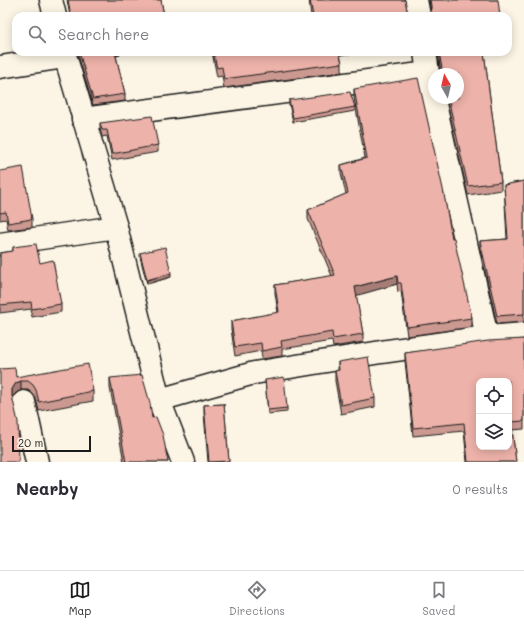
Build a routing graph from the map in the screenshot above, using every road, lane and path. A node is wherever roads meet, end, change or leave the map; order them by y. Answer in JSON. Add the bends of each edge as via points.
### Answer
{"nodes":[{"id":1,"x":51,"y":0,"type":"edge"},
{"id":2,"x":416,"y":0,"type":"edge"},
{"id":3,"x":54,"y":12,"type":"edge"},
{"id":4,"x":418,"y":12,"type":"edge"},
{"id":5,"x":59,"y":56,"type":"edge"},
{"id":6,"x":64,"y":56,"type":"edge"},
{"id":7,"x":427,"y":62,"type":"edge"},
{"id":8,"x":0,"y":67,"type":"edge"},
{"id":9,"x":83,"y":118,"type":"junction"},
{"id":10,"x":116,"y":227,"type":"junction"},
{"id":11,"x":0,"y":244,"type":"edge"},
{"id":12,"x":524,"y":334,"type":"edge"},
{"id":13,"x":487,"y":337,"type":"junction"},
{"id":14,"x":159,"y":400,"type":"junction"},
{"id":15,"x":24,"y":402,"type":"dead end"},
{"id":16,"x":37,"y":462,"type":"edge"},
{"id":17,"x":183,"y":462,"type":"edge"}],
"edges":[{"from":1,"to":3,"type":"street"},
{"from":2,"to":4,"type":"street"},
{"from":5,"to":8,"type":"street"},
{"from":6,"to":9,"type":"street"},
{"from":7,"to":9,"type":"street"},
{"from":7,"to":13,"type":"street"},
{"from":9,"to":10,"type":"street"},
{"from":10,"to":11,"type":"street"},
{"from":10,"to":14,"type":"street"},
{"from":12,"to":13,"type":"street"},
{"from":13,"to":14,"type":"street","via":[[254,373]]},
{"from":14,"to":17,"type":"street"},
{"from":15,"to":16,"type":"street"}]}
